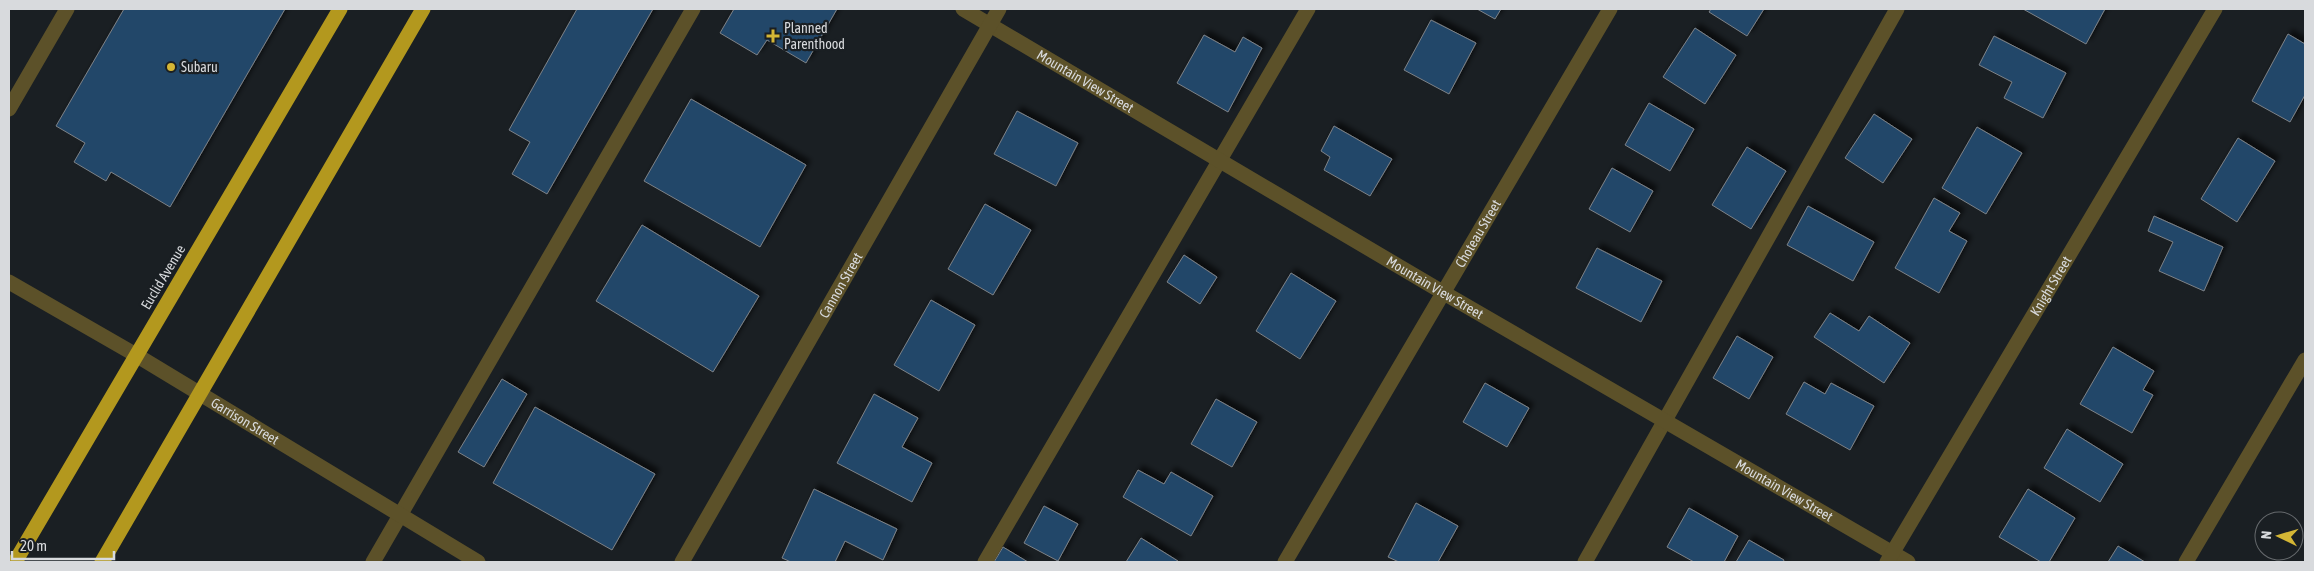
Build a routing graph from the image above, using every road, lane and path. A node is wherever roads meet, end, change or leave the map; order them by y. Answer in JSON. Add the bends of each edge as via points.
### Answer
{"nodes":[{"id":1,"x":67,"y":9,"type":"edge"},
{"id":2,"x":340,"y":9,"type":"edge"},
{"id":3,"x":423,"y":9,"type":"edge"},
{"id":4,"x":693,"y":9,"type":"edge"},
{"id":5,"x":963,"y":9,"type":"edge"},
{"id":6,"x":999,"y":9,"type":"edge"},
{"id":7,"x":1308,"y":9,"type":"edge"},
{"id":8,"x":1610,"y":9,"type":"edge"},
{"id":9,"x":1897,"y":9,"type":"edge"},
{"id":10,"x":2215,"y":9,"type":"edge"},
{"id":11,"x":990,"y":24,"type":"junction"},
{"id":12,"x":9,"y":109,"type":"edge"},
{"id":13,"x":1220,"y":161,"type":"junction"},
{"id":14,"x":9,"y":282,"type":"edge"},
{"id":15,"x":1444,"y":293,"type":"junction"},
{"id":16,"x":136,"y":355,"type":"junction"},
{"id":17,"x":2305,"y":360,"type":"edge"},
{"id":18,"x":200,"y":395,"type":"junction"},
{"id":19,"x":1666,"y":421,"type":"junction"},
{"id":20,"x":400,"y":516,"type":"junction"},
{"id":21,"x":1889,"y":558,"type":"edge"},
{"id":22,"x":15,"y":562,"type":"edge"},
{"id":23,"x":102,"y":562,"type":"edge"},
{"id":24,"x":373,"y":562,"type":"edge"},
{"id":25,"x":478,"y":562,"type":"edge"},
{"id":26,"x":682,"y":562,"type":"edge"},
{"id":27,"x":985,"y":562,"type":"edge"},
{"id":28,"x":1285,"y":562,"type":"edge"},
{"id":29,"x":1585,"y":562,"type":"edge"},
{"id":30,"x":1908,"y":562,"type":"edge"},
{"id":31,"x":2186,"y":562,"type":"edge"}],
"edges":[{"from":1,"to":12,"type":"street"},
{"from":2,"to":16,"type":"highway","name":"Euclid Avenue"},
{"from":3,"to":18,"type":"highway"},
{"from":4,"to":20,"type":"street"},
{"from":5,"to":11,"type":"street","name":"Mountain View Street"},
{"from":6,"to":11,"type":"street","name":"Cannon Street"},
{"from":7,"to":13,"type":"street"},
{"from":8,"to":15,"type":"street","name":"Choteau Street"},
{"from":9,"to":19,"type":"street"},
{"from":10,"to":21,"type":"street","name":"Knight Street"},
{"from":11,"to":13,"type":"street","name":"Mountain View Street"},
{"from":11,"to":26,"type":"street","name":"Cannon Street"},
{"from":13,"to":15,"type":"street","name":"Mountain View Street"},
{"from":13,"to":27,"type":"street"},
{"from":14,"to":16,"type":"street","name":"Garrison Street"},
{"from":15,"to":19,"type":"street","name":"Mountain View Street"},
{"from":15,"to":28,"type":"street","name":"Choteau Street"},
{"from":16,"to":18,"type":"street","name":"Garrison Street"},
{"from":16,"to":22,"type":"highway","name":"Euclid Avenue"},
{"from":17,"to":31,"type":"street"},
{"from":18,"to":20,"type":"street","name":"Garrison Street"},
{"from":18,"to":23,"type":"highway"},
{"from":19,"to":21,"type":"street","name":"Mountain View Street"},
{"from":19,"to":29,"type":"street"},
{"from":20,"to":24,"type":"street"},
{"from":20,"to":25,"type":"street","name":"Garrison Street"},
{"from":21,"to":30,"type":"street","name":"Mountain View Street"}]}
